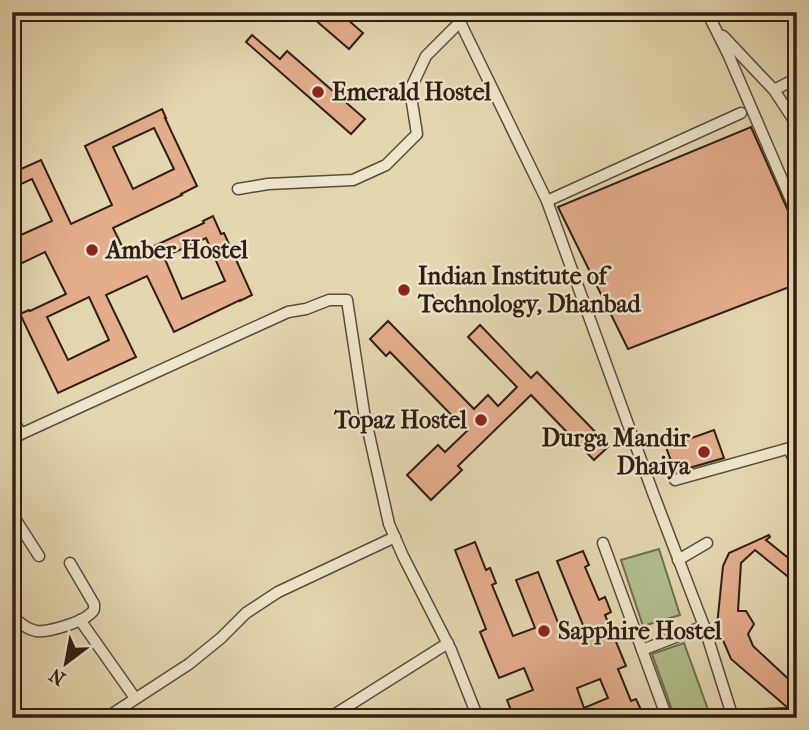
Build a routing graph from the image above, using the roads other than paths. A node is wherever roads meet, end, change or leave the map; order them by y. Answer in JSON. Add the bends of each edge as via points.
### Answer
{"nodes":[{"id":1,"x":459,"y":17,"type":"edge"},
{"id":2,"x":713,"y":19,"type":"edge"},
{"id":3,"x":797,"y":79,"type":"edge"},
{"id":4,"x":774,"y":90,"type":"junction"},
{"id":5,"x":741,"y":113,"type":"dead end"},
{"id":6,"x":797,"y":125,"type":"edge"},
{"id":7,"x":238,"y":189,"type":"dead end"},
{"id":8,"x":547,"y":201,"type":"junction"},
{"id":9,"x":797,"y":214,"type":"edge"},
{"id":10,"x":12,"y":418,"type":"edge"},
{"id":11,"x":16,"y":437,"type":"edge"},
{"id":12,"x":793,"y":448,"type":"edge"},
{"id":13,"x":797,"y":466,"type":"edge"},
{"id":14,"x":675,"y":481,"type":"dead end"},
{"id":15,"x":12,"y":514,"type":"edge"},
{"id":16,"x":395,"y":537,"type":"junction"},
{"id":17,"x":603,"y":543,"type":"dead end"},
{"id":18,"x":707,"y":543,"type":"dead end"},
{"id":19,"x":39,"y":556,"type":"dead end"},
{"id":20,"x":678,"y":560,"type":"junction"},
{"id":21,"x":70,"y":563,"type":"dead end"},
{"id":22,"x":12,"y":615,"type":"edge"},
{"id":23,"x":80,"y":620,"type":"junction"},
{"id":24,"x":704,"y":626,"type":"junction"},
{"id":25,"x":447,"y":643,"type":"junction"},
{"id":26,"x":642,"y":650,"type":"junction"},
{"id":27,"x":135,"y":698,"type":"junction"},
{"id":28,"x":106,"y":718,"type":"edge"},
{"id":29,"x":329,"y":718,"type":"edge"},
{"id":30,"x":478,"y":718,"type":"edge"},
{"id":31,"x":667,"y":718,"type":"edge"},
{"id":32,"x":733,"y":718,"type":"edge"}],
"edges":[{"from":1,"to":7,"type":"street","via":[[426,55],[410,90],[417,134],[386,166],[353,180]]},
{"from":1,"to":8,"type":"street"},
{"from":2,"to":4,"type":"street"},
{"from":2,"to":9,"type":"street"},
{"from":3,"to":4,"type":"street"},
{"from":4,"to":6,"type":"street"},
{"from":5,"to":8,"type":"street"},
{"from":8,"to":20,"type":"street"},
{"from":10,"to":11,"type":"street"},
{"from":11,"to":16,"type":"street","via":[[288,312],[329,300],[347,300],[363,412]]},
{"from":12,"to":13,"type":"street"},
{"from":12,"to":14,"type":"street"},
{"from":15,"to":19,"type":"street"},
{"from":16,"to":25,"type":"street"},
{"from":16,"to":27,"type":"street","via":[[278,592],[246,613],[189,663]]},
{"from":17,"to":26,"type":"street"},
{"from":18,"to":20,"type":"street"},
{"from":20,"to":24,"type":"street"},
{"from":21,"to":23,"type":"street","via":[[95,609]]},
{"from":22,"to":23,"type":"street","via":[[37,632]]},
{"from":23,"to":27,"type":"street"},
{"from":24,"to":26,"type":"street"},
{"from":24,"to":32,"type":"street"},
{"from":25,"to":29,"type":"street"},
{"from":25,"to":30,"type":"street"},
{"from":26,"to":31,"type":"street"},
{"from":27,"to":28,"type":"street"}]}
